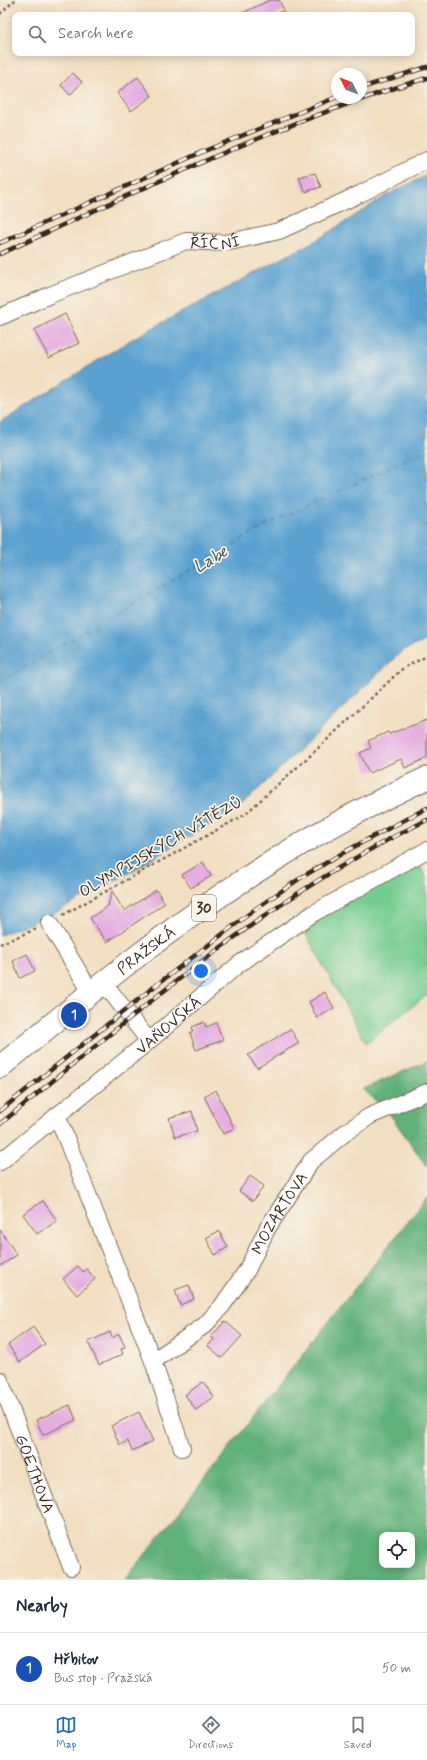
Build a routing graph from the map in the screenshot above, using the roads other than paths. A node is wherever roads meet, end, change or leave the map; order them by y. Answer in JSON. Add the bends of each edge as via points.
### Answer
{"nodes":[{"id":1,"x":427,"y":160,"type":"edge"},
{"id":2,"x":0,"y":317,"type":"edge"},
{"id":3,"x":427,"y":778,"type":"edge"},
{"id":4,"x":427,"y":850,"type":"edge"},
{"id":5,"x":49,"y":923,"type":"road end"},
{"id":6,"x":97,"y":987,"type":"junction"},
{"id":7,"x":149,"y":1041,"type":"junction"},
{"id":8,"x":0,"y":1066,"type":"edge"},
{"id":9,"x":427,"y":1092,"type":"edge"},
{"id":10,"x":57,"y":1115,"type":"junction"},
{"id":11,"x":0,"y":1162,"type":"edge"},
{"id":12,"x":153,"y":1361,"type":"junction"},
{"id":13,"x":0,"y":1380,"type":"edge"},
{"id":14,"x":182,"y":1448,"type":"dead end"},
{"id":15,"x":71,"y":1567,"type":"dead end"}],
"edges":[{"from":1,"to":2,"type":"street","name":"ŘÍČNÍ","via":[[279,231],[225,243],[186,241],[50,294]]},
{"from":3,"to":6,"type":"main road","name":"PRAŽSKÁ","number":"30","via":[[351,816],[270,862]]},
{"from":4,"to":7,"type":"street","name":"VAŇOVSKÁ","via":[[314,913],[239,964]]},
{"from":5,"to":6,"type":"street"},
{"from":6,"to":7,"type":"street"},
{"from":6,"to":8,"type":"main road","name":"PRAŽSKÁ","number":"30"},
{"from":7,"to":10,"type":"street","name":"VAŇOVSKÁ"},
{"from":9,"to":12,"type":"street","name":"MOZARTOVA","via":[[370,1116],[311,1161],[267,1229],[247,1270],[222,1306],[205,1325]]},
{"from":10,"to":11,"type":"street","name":"VAŇOVSKÁ"},
{"from":10,"to":12,"type":"street"},
{"from":12,"to":14,"type":"street"},
{"from":13,"to":15,"type":"street","name":"GOETHOVA"}]}
